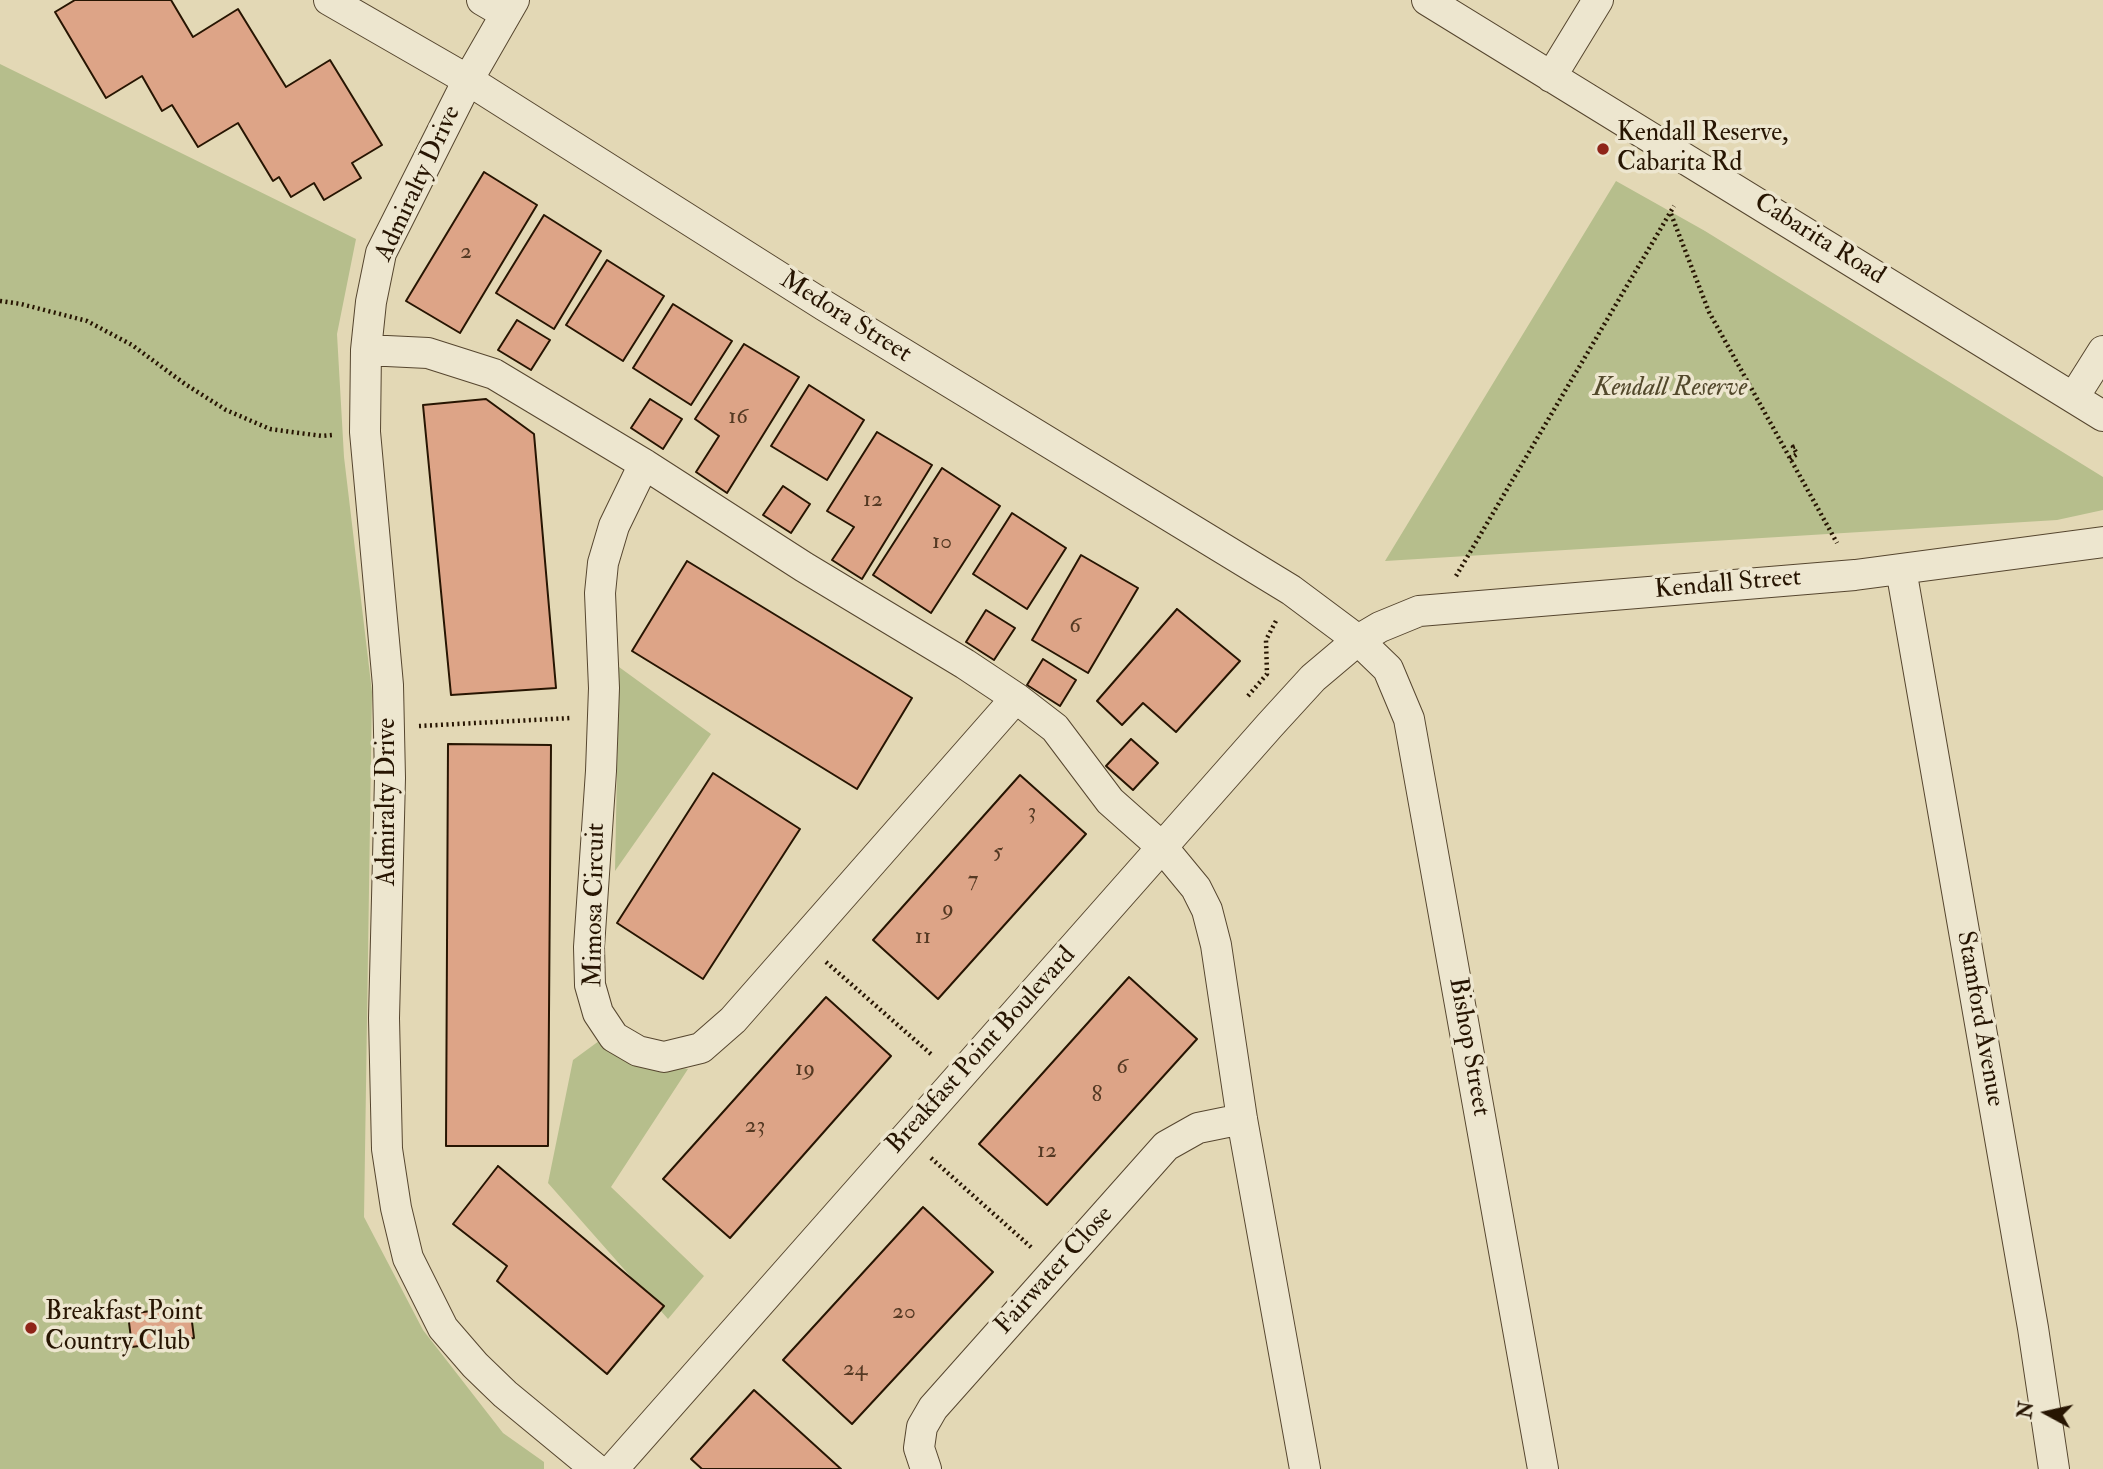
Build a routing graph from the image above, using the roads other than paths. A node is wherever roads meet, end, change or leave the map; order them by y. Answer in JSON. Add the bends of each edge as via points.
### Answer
{"nodes":[{"id":1,"x":329,"y":0,"type":"edge"},
{"id":2,"x":1427,"y":0,"type":"edge"},
{"id":3,"x":1598,"y":0,"type":"edge"},
{"id":4,"x":501,"y":5,"type":"edge"},
{"id":5,"x":1551,"y":77,"type":"junction"},
{"id":6,"x":468,"y":80,"type":"junction"},
{"id":7,"x":366,"y":350,"type":"junction"},
{"id":8,"x":2103,"y":351,"type":"edge"},
{"id":9,"x":2074,"y":397,"type":"junction"},
{"id":10,"x":2103,"y":416,"type":"edge"},
{"id":11,"x":644,"y":464,"type":"junction"},
{"id":12,"x":2103,"y":542,"type":"edge"},
{"id":13,"x":1901,"y":569,"type":"junction"},
{"id":14,"x":1358,"y":640,"type":"junction"},
{"id":15,"x":1016,"y":698,"type":"junction"},
{"id":16,"x":1163,"y":848,"type":"junction"},
{"id":17,"x":1242,"y":1119,"type":"junction"},
{"id":18,"x":596,"y":1469,"type":"edge"},
{"id":19,"x":613,"y":1469,"type":"edge"},
{"id":20,"x":926,"y":1469,"type":"edge"},
{"id":21,"x":1305,"y":1469,"type":"edge"},
{"id":22,"x":1543,"y":1469,"type":"edge"},
{"id":23,"x":2054,"y":1469,"type":"edge"}],
"edges":[{"from":1,"to":6,"type":"street","name":"Medora Street"},
{"from":2,"to":5,"type":"street","name":"Cabarita Road"},
{"from":3,"to":5,"type":"street"},
{"from":4,"to":6,"type":"street","name":"Admiralty Drive"},
{"from":5,"to":9,"type":"street","name":"Cabarita Road"},
{"from":6,"to":7,"type":"street","name":"Admiralty Drive","via":[[381,253]]},
{"from":6,"to":14,"type":"street","name":"Medora Street","via":[[825,306],[1291,590]]},
{"from":7,"to":11,"type":"street","via":[[428,354],[494,373]]},
{"from":7,"to":18,"type":"street","name":"Admiralty Drive","via":[[366,432],[389,728],[384,1085],[396,1208],[408,1258],[443,1328],[505,1394]]},
{"from":8,"to":9,"type":"street"},
{"from":9,"to":10,"type":"street","name":"Cabarita Road"},
{"from":11,"to":15,"type":"street"},
{"from":11,"to":15,"type":"street","name":"Mimosa Circuit","via":[[614,526],[600,593],[603,716],[590,985],[598,1013],[614,1037],[638,1051],[664,1056],[701,1048],[733,1020]]},
{"from":12,"to":13,"type":"street","name":"Kendall Street"},
{"from":13,"to":14,"type":"street","name":"Kendall Street","via":[[1419,611]]},
{"from":13,"to":23,"type":"street","name":"Stamford Avenue"},
{"from":14,"to":16,"type":"street","name":"Breakfast Point Boulevard","via":[[1313,678]]},
{"from":14,"to":22,"type":"street","name":"Bishop Street","via":[[1388,669],[1409,719]]},
{"from":15,"to":16,"type":"street","via":[[1055,728],[1110,801]]},
{"from":16,"to":17,"type":"street","via":[[1196,888],[1207,910]]},
{"from":16,"to":19,"type":"street","name":"Breakfast Point Boulevard"},
{"from":17,"to":20,"type":"street","name":"Fairwater Close","via":[[1198,1128],[1166,1146],[933,1408],[922,1427],[919,1448]]},
{"from":17,"to":21,"type":"street"}]}
